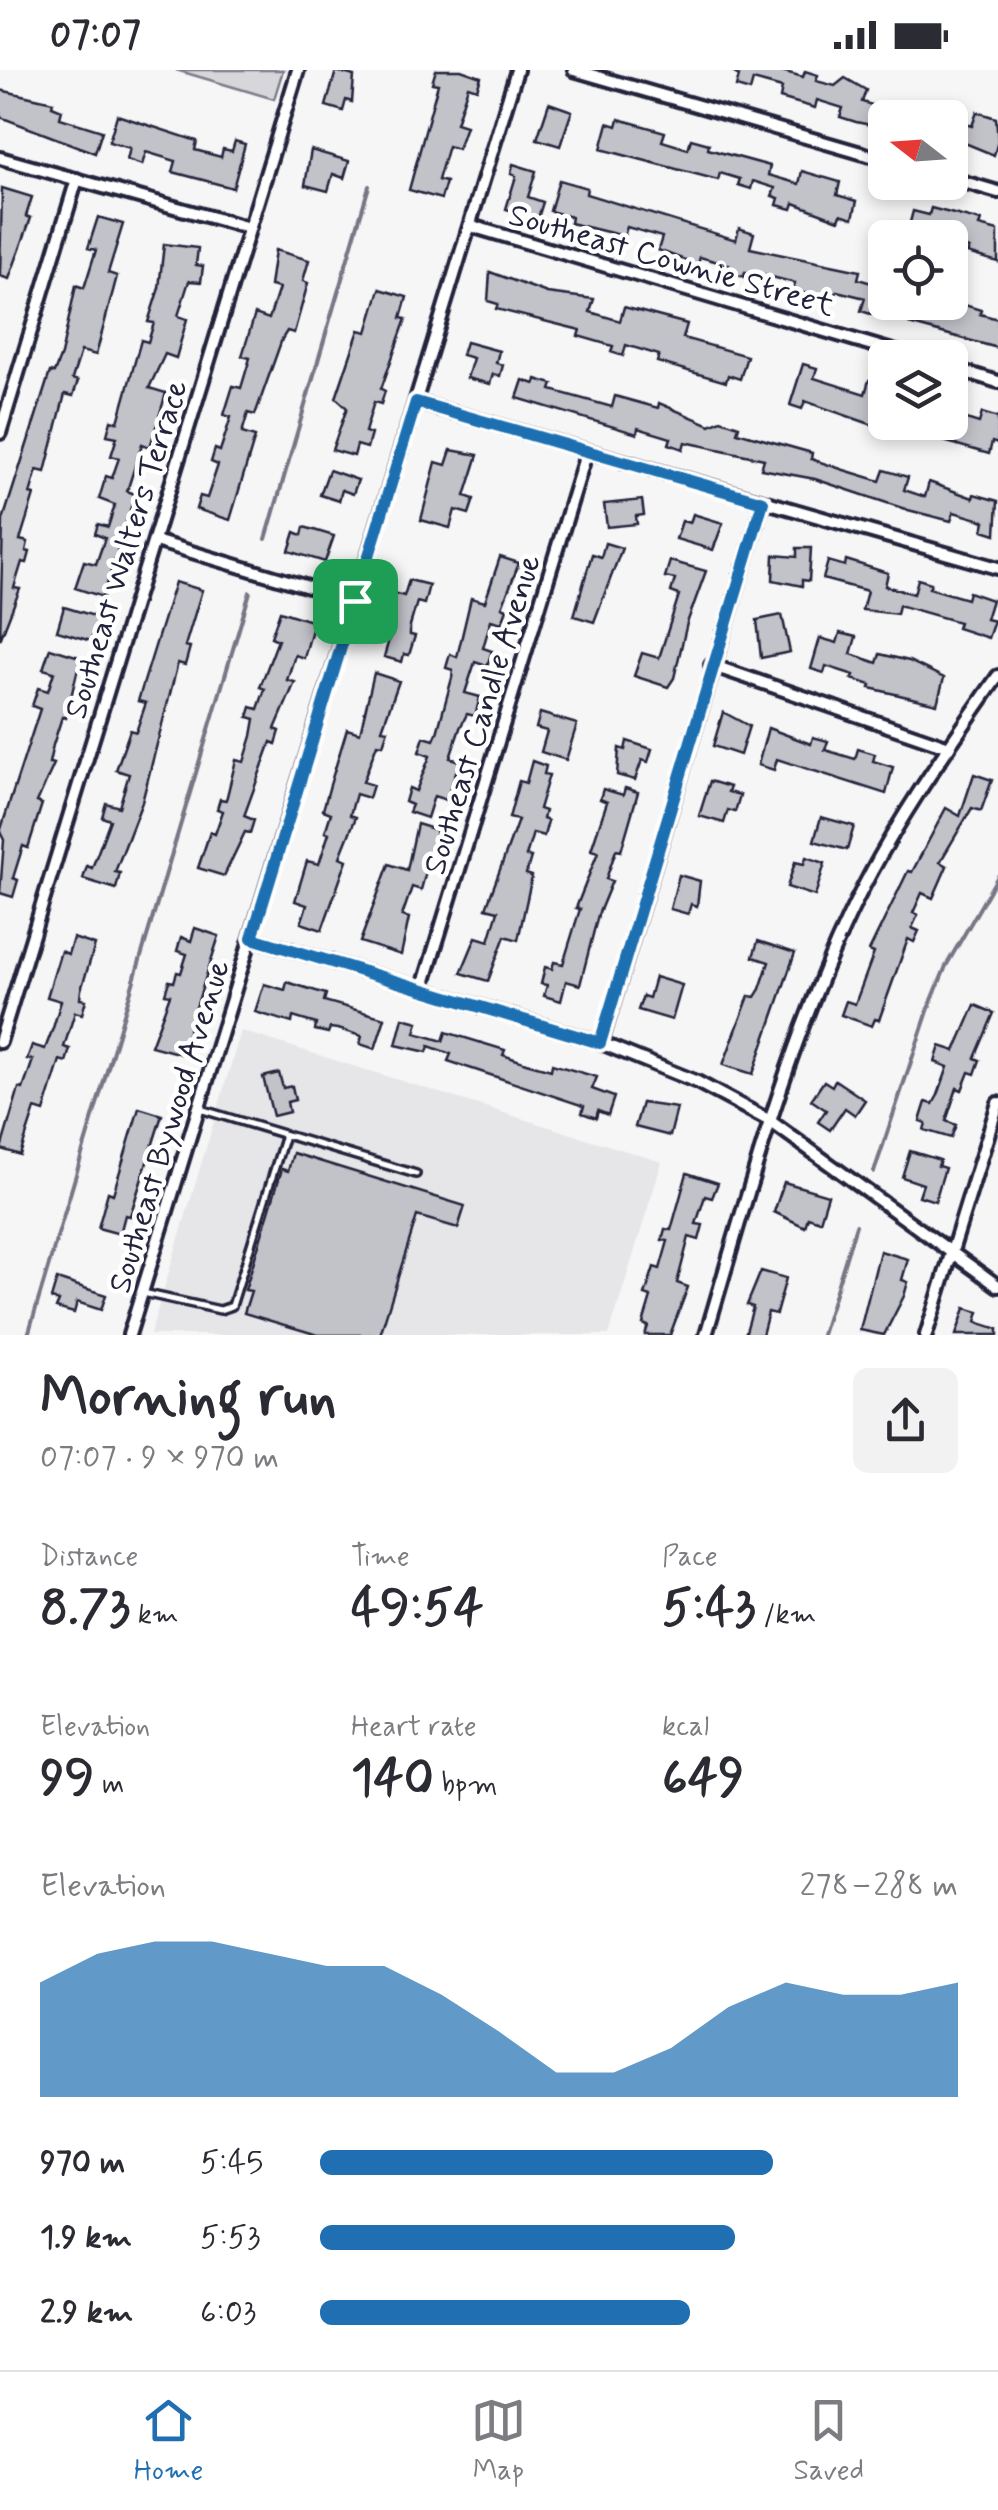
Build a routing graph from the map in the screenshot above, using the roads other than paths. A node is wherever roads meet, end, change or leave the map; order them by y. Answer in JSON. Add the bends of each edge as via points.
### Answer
{"nodes":[{"id":1,"x":298,"y":70,"type":"edge"},
{"id":2,"x":518,"y":70,"type":"edge"},
{"id":3,"x":574,"y":70,"type":"edge"},
{"id":4,"x":868,"y":155,"type":"edge"},
{"id":5,"x":0,"y":158,"type":"edge"},
{"id":6,"x":78,"y":180,"type":"junction"},
{"id":7,"x":968,"y":183,"type":"edge"},
{"id":8,"x":998,"y":192,"type":"edge"},
{"id":9,"x":470,"y":226,"type":"junction"},
{"id":10,"x":249,"y":228,"type":"junction"},
{"id":11,"x":868,"y":344,"type":"edge"},
{"id":12,"x":968,"y":373,"type":"edge"},
{"id":13,"x":998,"y":382,"type":"edge"},
{"id":14,"x":416,"y":402,"type":"junction"},
{"id":15,"x":0,"y":432,"type":"edge"},
{"id":16,"x":586,"y":454,"type":"junction"},
{"id":17,"x":763,"y":502,"type":"junction"},
{"id":18,"x":154,"y":541,"type":"junction"},
{"id":19,"x":998,"y":568,"type":"edge"},
{"id":20,"x":355,"y":601,"type":"junction"},
{"id":21,"x":711,"y":665,"type":"junction"},
{"id":22,"x":998,"y":676,"type":"edge"},
{"id":23,"x":948,"y":747,"type":"junction"},
{"id":24,"x":252,"y":938,"type":"junction"},
{"id":25,"x":423,"y":988,"type":"junction"},
{"id":26,"x":0,"y":993,"type":"edge"},
{"id":27,"x":13,"y":997,"type":"junction"},
{"id":28,"x":0,"y":1042,"type":"edge"},
{"id":29,"x":600,"y":1043,"type":"junction"},
{"id":30,"x":998,"y":1103,"type":"edge"},
{"id":31,"x":200,"y":1109,"type":"junction"},
{"id":32,"x":770,"y":1121,"type":"junction"},
{"id":33,"x":285,"y":1134,"type":"junction"},
{"id":34,"x":416,"y":1174,"type":"dead end"},
{"id":35,"x":952,"y":1253,"type":"junction"},
{"id":36,"x":998,"y":1286,"type":"edge"},
{"id":37,"x":143,"y":1293,"type":"junction"},
{"id":38,"x":129,"y":1335,"type":"edge"},
{"id":39,"x":706,"y":1335,"type":"edge"},
{"id":40,"x":926,"y":1335,"type":"edge"}],
"edges":[{"from":1,"to":10,"type":"street","name":"Southeast Walters Terrace"},
{"from":2,"to":9,"type":"street","name":"Southeast Bywood Avenue"},
{"from":3,"to":4,"type":"street"},
{"from":5,"to":6,"type":"street"},
{"from":6,"to":10,"type":"street"},
{"from":6,"to":15,"type":"street"},
{"from":7,"to":8,"type":"street"},
{"from":9,"to":11,"type":"street","name":"Southeast Cownie Street"},
{"from":9,"to":14,"type":"street","name":"Southeast Bywood Avenue"},
{"from":10,"to":18,"type":"street","name":"Southeast Walters Terrace"},
{"from":12,"to":13,"type":"street"},
{"from":14,"to":16,"type":"street"},
{"from":14,"to":20,"type":"street","name":"Southeast Bywood Avenue"},
{"from":16,"to":17,"type":"street"},
{"from":16,"to":25,"type":"street","name":"Southeast Candle Avenue"},
{"from":17,"to":19,"type":"street"},
{"from":17,"to":21,"type":"street"},
{"from":18,"to":20,"type":"street"},
{"from":18,"to":27,"type":"street","name":"Southeast Walters Terrace"},
{"from":20,"to":24,"type":"street","name":"Southeast Bywood Avenue"},
{"from":21,"to":23,"type":"street"},
{"from":21,"to":29,"type":"street"},
{"from":22,"to":23,"type":"street"},
{"from":23,"to":32,"type":"street","via":[[849,917]]},
{"from":24,"to":25,"type":"street"},
{"from":24,"to":31,"type":"street","name":"Southeast Bywood Avenue"},
{"from":25,"to":29,"type":"street"},
{"from":26,"to":27,"type":"street"},
{"from":27,"to":28,"type":"street","name":"Southeast Walters Terrace"},
{"from":29,"to":32,"type":"street","via":[[697,1082]]},
{"from":30,"to":35,"type":"street"},
{"from":31,"to":33,"type":"lane"},
{"from":31,"to":37,"type":"street","name":"Southeast Bywood Avenue"},
{"from":32,"to":35,"type":"street"},
{"from":32,"to":39,"type":"street"},
{"from":33,"to":34,"type":"lane"},
{"from":33,"to":37,"type":"lane","via":[[232,1306],[220,1310]]},
{"from":35,"to":36,"type":"street"},
{"from":35,"to":40,"type":"street"},
{"from":37,"to":38,"type":"street","name":"Southeast Bywood Avenue"}]}
